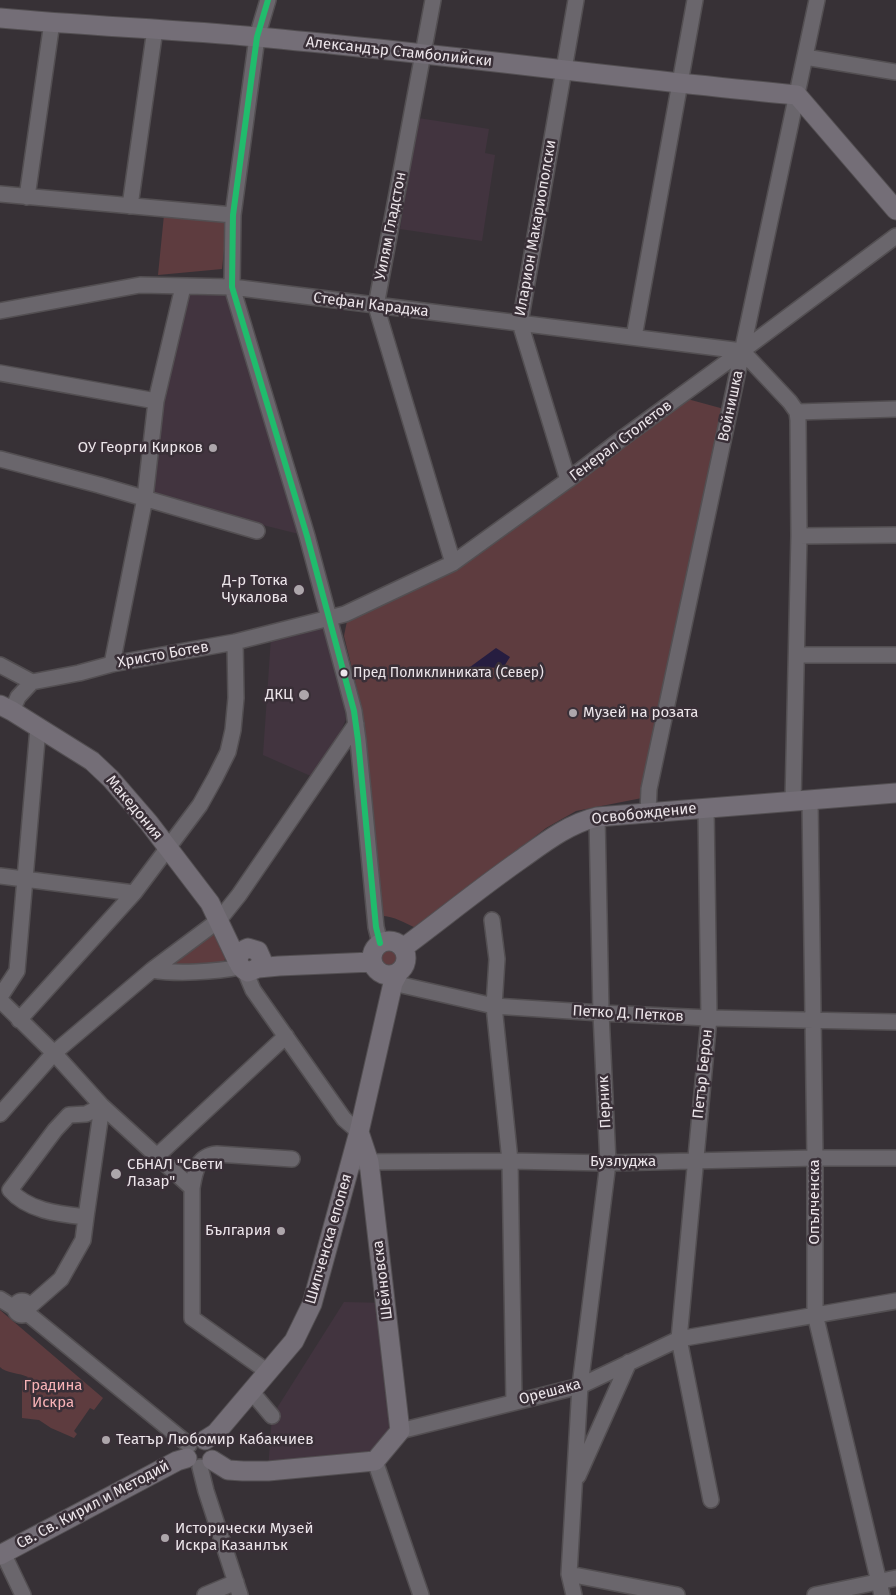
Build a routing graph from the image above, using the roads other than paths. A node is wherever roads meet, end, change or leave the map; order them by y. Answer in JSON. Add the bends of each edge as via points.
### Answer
{"nodes":[{"id":1,"x":268,"y":0,"type":"edge"},
{"id":2,"x":433,"y":0,"type":"edge"},
{"id":3,"x":576,"y":0,"type":"edge"},
{"id":4,"x":695,"y":0,"type":"edge"},
{"id":5,"x":817,"y":0,"type":"edge"},
{"id":6,"x":0,"y":18,"type":"edge"},
{"id":7,"x":52,"y":22,"type":"junction"},
{"id":8,"x":155,"y":29,"type":"junction"},
{"id":9,"x":257,"y":37,"type":"junction"},
{"id":10,"x":423,"y":54,"type":"junction"},
{"id":11,"x":805,"y":57,"type":"junction"},
{"id":12,"x":563,"y":71,"type":"junction"},
{"id":13,"x":896,"y":72,"type":"edge"},
{"id":14,"x":680,"y":84,"type":"junction"},
{"id":15,"x":797,"y":95,"type":"junction"},
{"id":16,"x":0,"y":194,"type":"edge"},
{"id":17,"x":27,"y":197,"type":"junction"},
{"id":18,"x":130,"y":206,"type":"junction"},
{"id":19,"x":896,"y":210,"type":"edge"},
{"id":20,"x":233,"y":215,"type":"junction"},
{"id":21,"x":896,"y":236,"type":"edge"},
{"id":22,"x":183,"y":287,"type":"junction"},
{"id":23,"x":232,"y":287,"type":"junction"},
{"id":24,"x":376,"y":306,"type":"junction"},
{"id":25,"x":1,"y":315,"type":"edge"},
{"id":26,"x":520,"y":323,"type":"junction"},
{"id":27,"x":634,"y":337,"type":"junction"},
{"id":28,"x":742,"y":351,"type":"junction"},
{"id":29,"x":0,"y":373,"type":"edge"},
{"id":30,"x":156,"y":401,"type":"junction"},
{"id":31,"x":896,"y":409,"type":"edge"},
{"id":32,"x":796,"y":412,"type":"junction"},
{"id":33,"x":0,"y":459,"type":"edge"},
{"id":34,"x":568,"y":480,"type":"junction"},
{"id":35,"x":146,"y":498,"type":"junction"},
{"id":36,"x":257,"y":531,"type":"dead end"},
{"id":37,"x":896,"y":535,"type":"edge"},
{"id":38,"x":799,"y":536,"type":"junction"},
{"id":39,"x":453,"y":563,"type":"junction"},
{"id":40,"x":329,"y":618,"type":"junction"},
{"id":41,"x":235,"y":642,"type":"junction"},
{"id":42,"x":797,"y":655,"type":"junction"},
{"id":43,"x":896,"y":655,"type":"edge"},
{"id":44,"x":112,"y":664,"type":"junction"},
{"id":45,"x":0,"y":665,"type":"edge"},
{"id":46,"x":32,"y":682,"type":"junction"},
{"id":47,"x":11,"y":711,"type":"edge"},
{"id":48,"x":356,"y":724,"type":"junction"},
{"id":49,"x":38,"y":728,"type":"junction"},
{"id":50,"x":896,"y":793,"type":"edge"},
{"id":51,"x":802,"y":801,"type":"junction"},
{"id":52,"x":706,"y":808,"type":"junction"},
{"id":53,"x":648,"y":812,"type":"junction"},
{"id":54,"x":597,"y":817,"type":"junction"},
{"id":55,"x":168,"y":849,"type":"junction"},
{"id":56,"x":0,"y":876,"type":"edge"},
{"id":57,"x":26,"y":879,"type":"junction"},
{"id":58,"x":134,"y":893,"type":"junction"},
{"id":59,"x":492,"y":920,"type":"dead end"},
{"id":60,"x":220,"y":923,"type":"junction"},
{"id":61,"x":380,"y":943,"type":"junction"},
{"id":62,"x":403,"y":948,"type":"junction"},
{"id":63,"x":251,"y":963,"type":"junction"},
{"id":64,"x":375,"y":966,"type":"junction"},
{"id":65,"x":159,"y":971,"type":"junction"},
{"id":66,"x":396,"y":977,"type":"junction"},
{"id":67,"x":0,"y":998,"type":"edge"},
{"id":68,"x":494,"y":1006,"type":"junction"},
{"id":69,"x":601,"y":1013,"type":"junction"},
{"id":70,"x":709,"y":1018,"type":"junction"},
{"id":71,"x":19,"y":1020,"type":"junction"},
{"id":72,"x":813,"y":1020,"type":"junction"},
{"id":73,"x":896,"y":1022,"type":"edge"},
{"id":74,"x":382,"y":1034,"type":"junction"},
{"id":75,"x":286,"y":1036,"type":"junction"},
{"id":76,"x":54,"y":1053,"type":"junction"},
{"id":77,"x":102,"y":1106,"type":"junction"},
{"id":78,"x":0,"y":1112,"type":"edge"},
{"id":79,"x":359,"y":1132,"type":"junction"},
{"id":80,"x":157,"y":1156,"type":"junction"},
{"id":81,"x":815,"y":1158,"type":"junction"},
{"id":82,"x":896,"y":1158,"type":"edge"},
{"id":83,"x":292,"y":1159,"type":"dead end"},
{"id":84,"x":510,"y":1160,"type":"junction"},
{"id":85,"x":695,"y":1161,"type":"junction"},
{"id":86,"x":360,"y":1162,"type":"junction"},
{"id":87,"x":608,"y":1163,"type":"junction"},
{"id":88,"x":192,"y":1188,"type":"junction"},
{"id":89,"x":86,"y":1217,"type":"junction"},
{"id":90,"x":0,"y":1299,"type":"edge"},
{"id":91,"x":896,"y":1301,"type":"edge"},
{"id":92,"x":24,"y":1310,"type":"junction"},
{"id":93,"x":815,"y":1314,"type":"junction"},
{"id":94,"x":679,"y":1338,"type":"junction"},
{"id":95,"x":629,"y":1362,"type":"junction"},
{"id":96,"x":268,"y":1372,"type":"junction"},
{"id":97,"x":580,"y":1386,"type":"junction"},
{"id":98,"x":251,"y":1391,"type":"junction"},
{"id":99,"x":514,"y":1402,"type":"junction"},
{"id":100,"x":272,"y":1416,"type":"dead end"},
{"id":101,"x":400,"y":1431,"type":"junction"},
{"id":102,"x":199,"y":1454,"type":"junction"},
{"id":103,"x":375,"y":1461,"type":"junction"},
{"id":104,"x":574,"y":1484,"type":"junction"},
{"id":105,"x":711,"y":1500,"type":"dead end"},
{"id":106,"x":1,"y":1554,"type":"edge"},
{"id":107,"x":569,"y":1574,"type":"junction"},
{"id":108,"x":896,"y":1578,"type":"edge"},
{"id":109,"x":238,"y":1588,"type":"edge"},
{"id":110,"x":880,"y":1588,"type":"edge"},
{"id":111,"x":23,"y":1595,"type":"edge"},
{"id":112,"x":205,"y":1595,"type":"edge"},
{"id":113,"x":421,"y":1595,"type":"edge"},
{"id":114,"x":574,"y":1595,"type":"edge"},
{"id":115,"x":677,"y":1595,"type":"edge"},
{"id":116,"x":815,"y":1595,"type":"edge"}],
"edges":[{"from":1,"to":9,"type":"street"},
{"from":2,"to":10,"type":"street","name":"Уилям Гладстон"},
{"from":3,"to":12,"type":"street","name":"Иларион Макариополски"},
{"from":4,"to":14,"type":"street"},
{"from":5,"to":11,"type":"street","name":"Войнишка"},
{"from":6,"to":7,"type":"main road","name":"Александър Стамболийски"},
{"from":7,"to":8,"type":"main road","name":"Александър Стамболийски"},
{"from":7,"to":17,"type":"street"},
{"from":8,"to":9,"type":"main road","name":"Александър Стамболийски"},
{"from":8,"to":18,"type":"street"},
{"from":9,"to":10,"type":"main road","name":"Александър Стамболийски"},
{"from":9,"to":20,"type":"street"},
{"from":10,"to":12,"type":"main road","name":"Александър Стамболийски"},
{"from":10,"to":24,"type":"street","name":"Уилям Гладстон"},
{"from":11,"to":13,"type":"street"},
{"from":11,"to":15,"type":"street","name":"Войнишка"},
{"from":12,"to":14,"type":"main road","name":"Александър Стамболийски"},
{"from":12,"to":26,"type":"street","name":"Иларион Макариополски"},
{"from":14,"to":15,"type":"main road","name":"Александър Стамболийски"},
{"from":14,"to":27,"type":"street"},
{"from":15,"to":19,"type":"main road"},
{"from":15,"to":28,"type":"street","name":"Войнишка"},
{"from":16,"to":17,"type":"street"},
{"from":17,"to":18,"type":"street"},
{"from":18,"to":20,"type":"street"},
{"from":20,"to":23,"type":"street"},
{"from":21,"to":28,"type":"street","name":"Генерал Столетов"},
{"from":22,"to":23,"type":"street","name":"Стефан Караджа"},
{"from":22,"to":25,"type":"street","name":"Стефан Караджа","via":[[140,285]]},
{"from":22,"to":30,"type":"street"},
{"from":23,"to":24,"type":"street","name":"Стефан Караджа"},
{"from":23,"to":40,"type":"street"},
{"from":24,"to":26,"type":"street","name":"Стефан Караджа"},
{"from":24,"to":39,"type":"street","name":"Уилям Гладстон"},
{"from":26,"to":27,"type":"street","name":"Стефан Караджа"},
{"from":26,"to":34,"type":"street","name":"Иларион Макариополски"},
{"from":27,"to":28,"type":"street","name":"Стефан Караджа"},
{"from":28,"to":32,"type":"street"},
{"from":28,"to":34,"type":"street","name":"Генерал Столетов"},
{"from":28,"to":53,"type":"street","name":"Войнишка","via":[[649,789]]},
{"from":29,"to":30,"type":"street"},
{"from":30,"to":35,"type":"street"},
{"from":31,"to":32,"type":"street"},
{"from":32,"to":38,"type":"street","name":"Опълченска","via":[[799,427]]},
{"from":33,"to":35,"type":"street"},
{"from":34,"to":39,"type":"street","name":"Генерал Столетов"},
{"from":35,"to":36,"type":"street"},
{"from":35,"to":44,"type":"street"},
{"from":37,"to":38,"type":"street"},
{"from":38,"to":42,"type":"street","name":"Опълченска"},
{"from":39,"to":40,"type":"street","name":"Генерал Столетов","via":[[345,614]]},
{"from":40,"to":41,"type":"street","name":"Христо Ботев"},
{"from":40,"to":48,"type":"street"},
{"from":41,"to":44,"type":"street","name":"Христо Ботев"},
{"from":41,"to":55,"type":"street","via":[[235,709],[228,752],[200,805]]},
{"from":42,"to":43,"type":"street"},
{"from":42,"to":51,"type":"street","name":"Опълченска"},
{"from":44,"to":46,"type":"street","name":"Христо Ботев"},
{"from":45,"to":46,"type":"street"},
{"from":46,"to":47,"type":"street","via":[[18,697]]},
{"from":47,"to":49,"type":"main road","name":"Македония"},
{"from":48,"to":60,"type":"street"},
{"from":48,"to":61,"type":"street"},
{"from":49,"to":55,"type":"main road","name":"Македония","via":[[92,761],[111,779]]},
{"from":49,"to":57,"type":"street"},
{"from":50,"to":51,"type":"main road","name":"Освобождение"},
{"from":51,"to":52,"type":"main road","name":"Освобождение"},
{"from":51,"to":72,"type":"street","name":"Опълченска"},
{"from":52,"to":53,"type":"main road","name":"Освобождение"},
{"from":52,"to":70,"type":"street","name":"Петър Берон"},
{"from":53,"to":54,"type":"main road","name":"Освобождение"},
{"from":54,"to":62,"type":"main road","name":"Освобождение","via":[[574,825],[550,839]]},
{"from":54,"to":69,"type":"street","name":"Перник"},
{"from":55,"to":58,"type":"street"},
{"from":55,"to":60,"type":"main road","name":"Македония","via":[[210,903]]},
{"from":56,"to":57,"type":"street"},
{"from":57,"to":58,"type":"street"},
{"from":57,"to":67,"type":"street","via":[[17,971]]},
{"from":58,"to":71,"type":"street"},
{"from":59,"to":68,"type":"street","via":[[497,959]]},
{"from":60,"to":63,"type":"main road","name":"Македония"},
{"from":60,"to":65,"type":"street"},
{"from":61,"to":62,"type":"main road","via":[[395,942]]},
{"from":61,"to":64,"type":"main road","via":[[373,951]]},
{"from":62,"to":66,"type":"main road","via":[[405,963]]},
{"from":63,"to":64,"type":"main road"},
{"from":63,"to":65,"type":"street","via":[[228,970]]},
{"from":63,"to":75,"type":"street","name":"Македония","via":[[254,990]]},
{"from":64,"to":66,"type":"main road"},
{"from":64,"to":74,"type":"main road"},
{"from":65,"to":76,"type":"street"},
{"from":66,"to":68,"type":"street","name":"Петко Д. Петков"},
{"from":66,"to":74,"type":"main road"},
{"from":67,"to":71,"type":"street"},
{"from":68,"to":69,"type":"street","name":"Петко Д. Петков"},
{"from":68,"to":84,"type":"street"},
{"from":69,"to":70,"type":"street","name":"Петко Д. Петков"},
{"from":69,"to":87,"type":"street","name":"Перник"},
{"from":70,"to":72,"type":"street","name":"Петко Д. Петков"},
{"from":70,"to":85,"type":"street","name":"Петър Берон"},
{"from":71,"to":76,"type":"street"},
{"from":72,"to":73,"type":"street","name":"Петко Д. Петков"},
{"from":72,"to":81,"type":"street","name":"Опълченска"},
{"from":74,"to":79,"type":"main road"},
{"from":75,"to":79,"type":"street","name":"Македония","via":[[344,1119]]},
{"from":75,"to":80,"type":"street"},
{"from":76,"to":77,"type":"street"},
{"from":76,"to":78,"type":"street"},
{"from":77,"to":80,"type":"street"},
{"from":77,"to":89,"type":"street"},
{"from":77,"to":89,"type":"street","via":[[86,1114],[69,1115],[10,1190],[17,1198],[33,1206]]},
{"from":79,"to":86,"type":"main road","name":"Шейновска"},
{"from":80,"to":88,"type":"street"},
{"from":81,"to":82,"type":"street","name":"Бузлуджа"},
{"from":81,"to":85,"type":"street","name":"Бузлуджа"},
{"from":81,"to":93,"type":"street","name":"Опълченска"},
{"from":83,"to":88,"type":"street","via":[[208,1155],[195,1170]]},
{"from":84,"to":86,"type":"street","name":"Бузлуджа"},
{"from":84,"to":87,"type":"street","name":"Бузлуджа"},
{"from":84,"to":99,"type":"street"},
{"from":85,"to":87,"type":"street","name":"Бузлуджа"},
{"from":85,"to":94,"type":"street","name":"Петър Берон"},
{"from":86,"to":96,"type":"main road","name":"Шипченска епопея","via":[[312,1304],[294,1341]]},
{"from":86,"to":101,"type":"main road","name":"Шейновска"},
{"from":87,"to":97,"type":"street","name":"Перник"},
{"from":88,"to":96,"type":"street","via":[[192,1318]]},
{"from":89,"to":92,"type":"street","via":[[83,1240],[61,1279]]},
{"from":90,"to":92,"type":"street"},
{"from":91,"to":93,"type":"street","name":"Орешака"},
{"from":92,"to":102,"type":"street"},
{"from":93,"to":94,"type":"street","name":"Орешака"},
{"from":93,"to":110,"type":"street","name":"Опълченска"},
{"from":94,"to":95,"type":"street","name":"Орешака"},
{"from":94,"to":105,"type":"street","name":"Петър Берон"},
{"from":95,"to":97,"type":"street","name":"Орешака"},
{"from":95,"to":104,"type":"street"},
{"from":96,"to":98,"type":"main road","name":"Шипченска епопея"},
{"from":97,"to":99,"type":"street","name":"Орешака"},
{"from":97,"to":104,"type":"street","name":"Перник"},
{"from":98,"to":100,"type":"street"},
{"from":98,"to":102,"type":"main road","name":"Шипченска епопея"},
{"from":99,"to":101,"type":"street","name":"Орешака"},
{"from":101,"to":103,"type":"main road"},
{"from":102,"to":103,"type":"main road","via":[[228,1470],[243,1471]]},
{"from":102,"to":106,"type":"main road","name":"Св. Св. Кирил и Методий","via":[[178,1460]]},
{"from":102,"to":109,"type":"street","via":[[206,1491]]},
{"from":103,"to":113,"type":"street"},
{"from":104,"to":107,"type":"street","name":"Перник"},
{"from":106,"to":111,"type":"street"},
{"from":107,"to":114,"type":"street","name":"Перник"},
{"from":107,"to":115,"type":"street"},
{"from":108,"to":110,"type":"street"},
{"from":109,"to":112,"type":"street"},
{"from":110,"to":116,"type":"street"}]}
